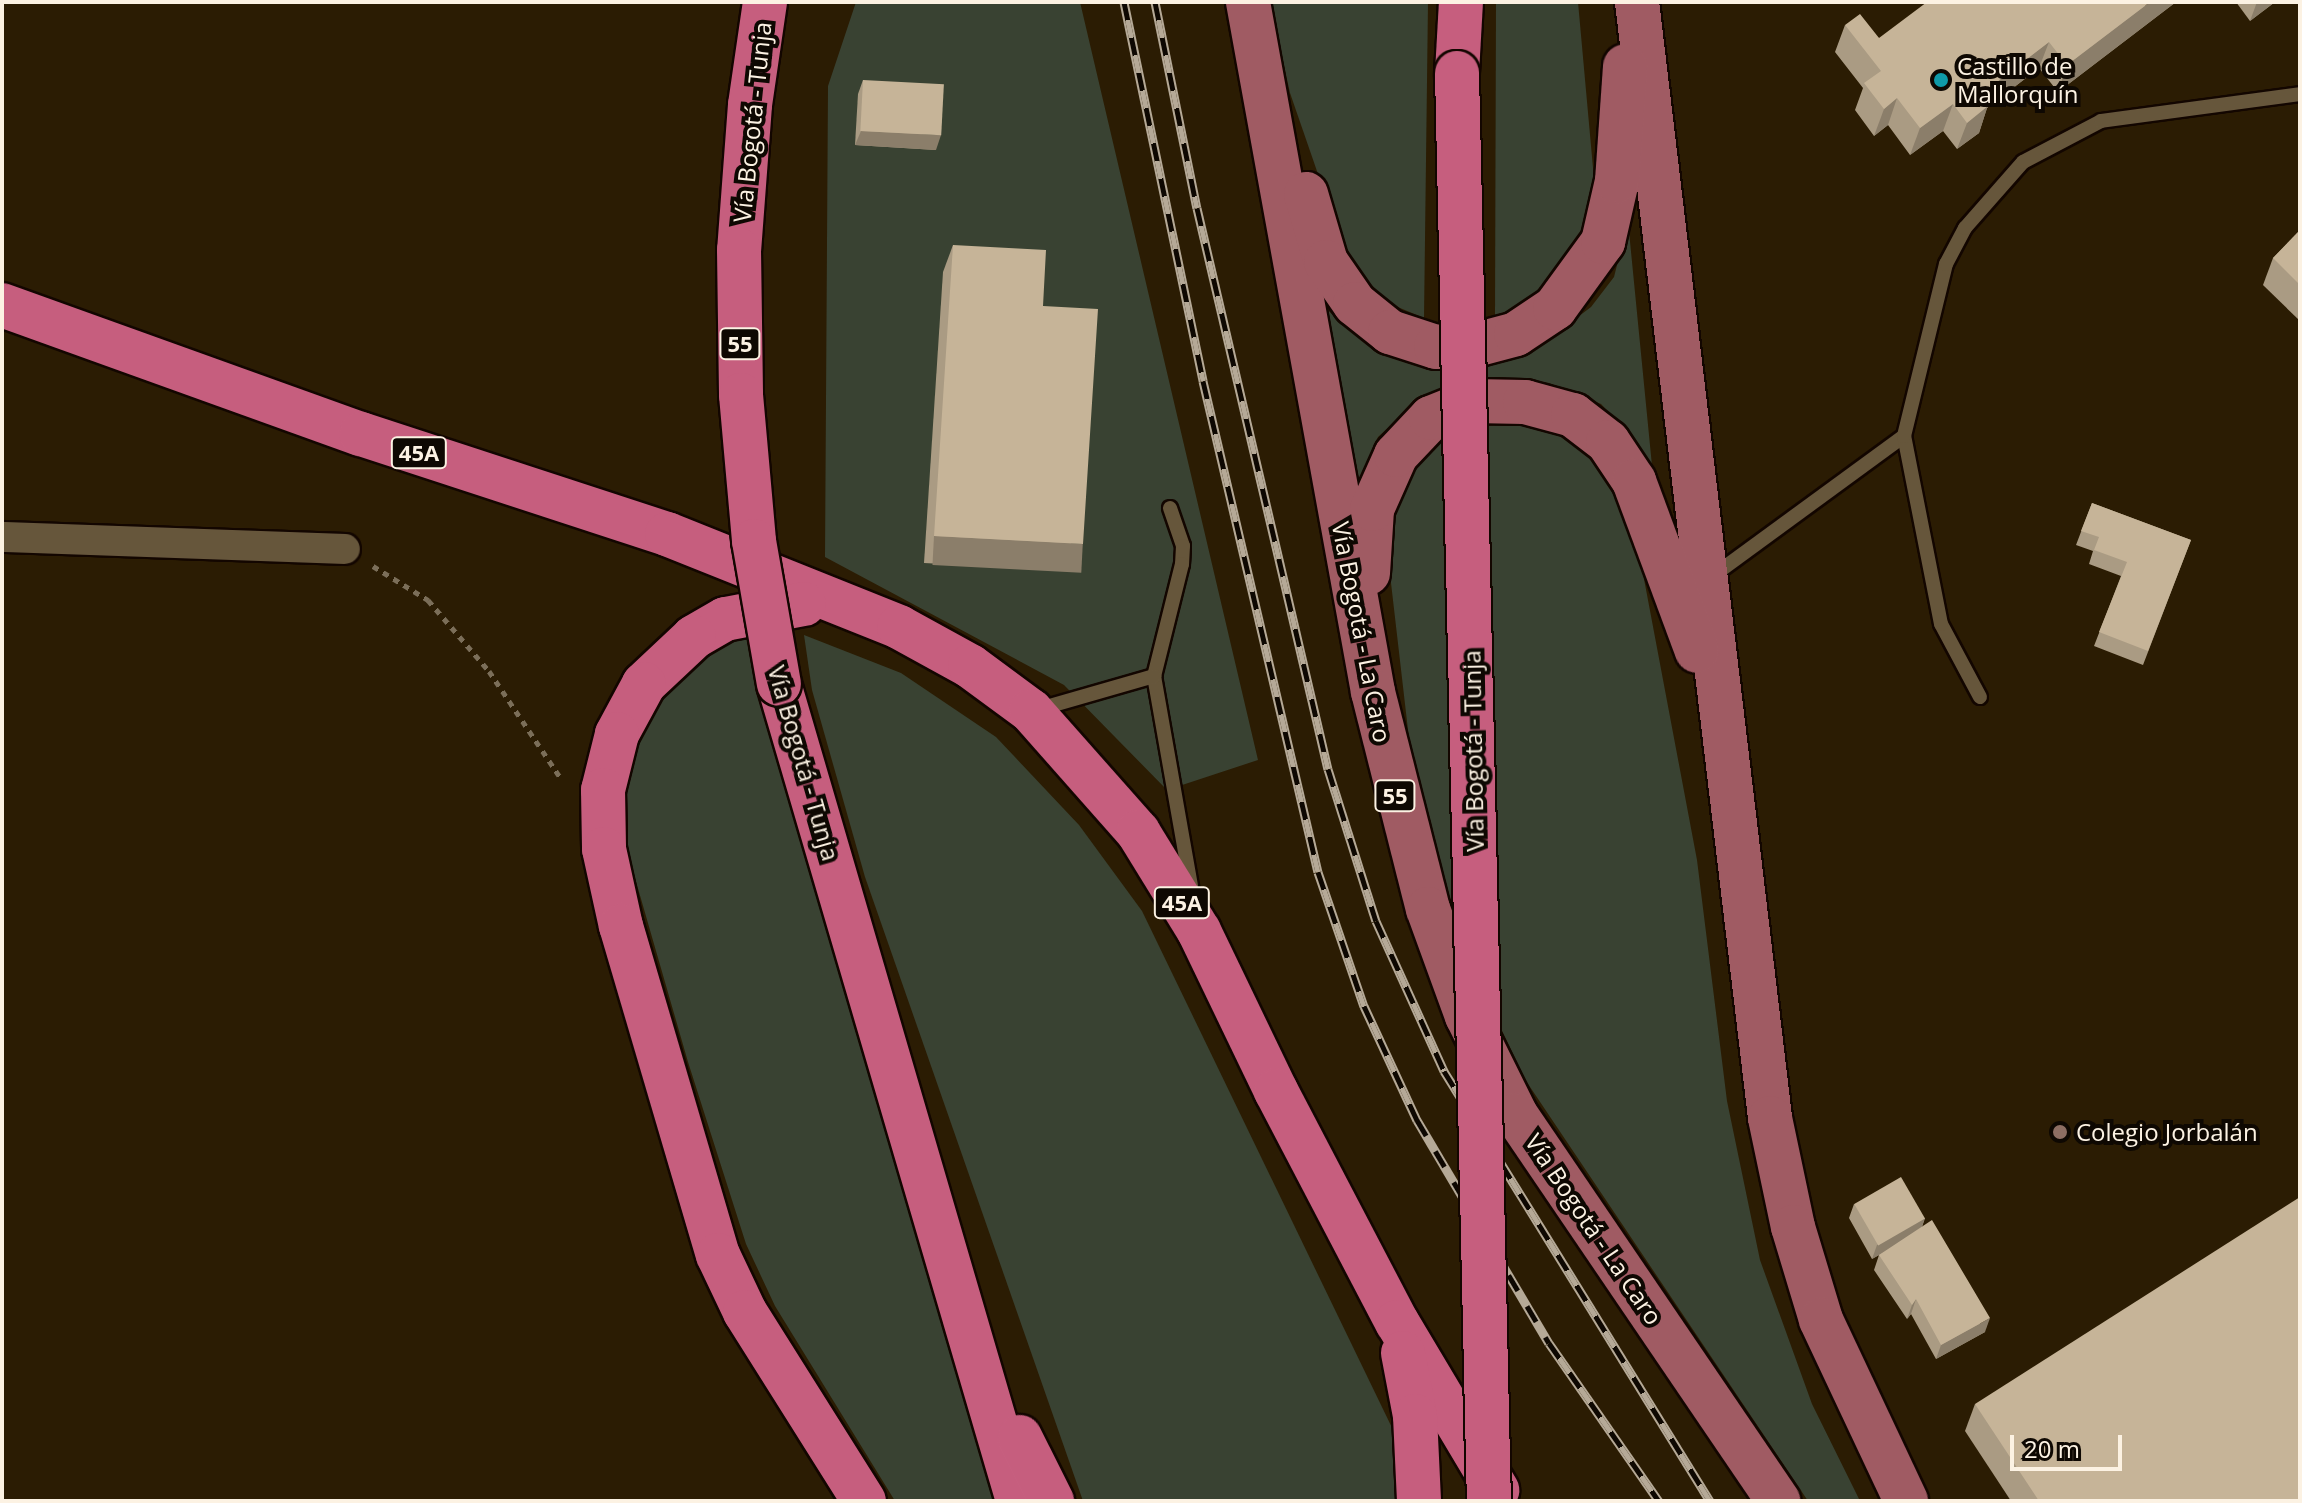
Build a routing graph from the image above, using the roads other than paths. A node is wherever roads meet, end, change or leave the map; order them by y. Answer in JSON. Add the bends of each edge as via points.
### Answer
{"nodes":[{"id":1,"x":765,"y":2,"type":"edge"},
{"id":2,"x":1248,"y":2,"type":"edge"},
{"id":3,"x":1257,"y":2,"type":"edge"},
{"id":4,"x":1461,"y":2,"type":"edge"},
{"id":5,"x":1630,"y":2,"type":"edge"},
{"id":6,"x":1637,"y":2,"type":"edge"},
{"id":7,"x":2300,"y":94,"type":"edge"},
{"id":8,"x":2,"y":305,"type":"edge"},
{"id":9,"x":1904,"y":436,"type":"junction"},
{"id":10,"x":1170,"y":508,"type":"dead end"},
{"id":11,"x":2,"y":537,"type":"edge"},
{"id":12,"x":345,"y":549,"type":"road end"},
{"id":13,"x":1705,"y":581,"type":"junction"},
{"id":14,"x":834,"y":602,"type":"junction"},
{"id":15,"x":1154,"y":676,"type":"junction"},
{"id":16,"x":1373,"y":692,"type":"junction"},
{"id":17,"x":1980,"y":697,"type":"dead end"},
{"id":18,"x":1720,"y":710,"type":"junction"},
{"id":19,"x":1031,"y":711,"type":"junction"},
{"id":20,"x":1199,"y":931,"type":"junction"},
{"id":21,"x":1397,"y":1322,"type":"junction"},
{"id":22,"x":978,"y":1357,"type":"junction"},
{"id":23,"x":864,"y":1501,"type":"edge"},
{"id":24,"x":1018,"y":1501,"type":"edge"},
{"id":25,"x":1052,"y":1501,"type":"edge"},
{"id":26,"x":1419,"y":1501,"type":"edge"},
{"id":27,"x":1489,"y":1501,"type":"edge"},
{"id":28,"x":1503,"y":1501,"type":"edge"},
{"id":29,"x":1778,"y":1501,"type":"edge"},
{"id":30,"x":1906,"y":1501,"type":"edge"}],
"edges":[{"from":1,"to":22,"type":"highway","name":"Vía Bogotá - Tunja","number":"55","bridge":true,"via":[[750,105],[739,250],[741,395],[754,541],[779,684]]},
{"from":2,"to":16,"type":"main road","name":"Vía Bogotá - La Caro","number":"55"},
{"from":3,"to":5,"type":"main road","via":[[1326,262],[1366,314],[1390,332],[1436,347],[1516,334],[1555,308],[1603,242],[1617,181]]},
{"from":4,"to":27,"type":"highway","name":"Vía Bogotá - Tunja","bridge":true,"via":[[1457,73]]},
{"from":6,"to":13,"type":"main road"},
{"from":7,"to":9,"type":"lane","via":[[2101,121],[2023,162],[1986,199],[1946,264]]},
{"from":8,"to":14,"type":"highway","number":"45A","via":[[361,434],[667,534]]},
{"from":9,"to":13,"type":"lane"},
{"from":9,"to":17,"type":"lane","via":[[1941,624]]},
{"from":10,"to":15,"type":"lane","via":[[1183,546],[1182,564]]},
{"from":11,"to":12,"type":"street"},
{"from":13,"to":18,"type":"main road"},
{"from":14,"to":19,"type":"highway","number":"45A","via":[[899,627],[970,666]]},
{"from":14,"to":23,"type":"highway","via":[[784,605],[725,619],[694,637],[644,684],[617,734],[603,790],[604,849],[621,926],[718,1255],[745,1312]]},
{"from":15,"to":19,"type":"lane"},
{"from":15,"to":20,"type":"lane"},
{"from":16,"to":18,"type":"main road","via":[[1367,550],[1372,509],[1396,455],[1431,418],[1473,401],[1525,402],[1573,415],[1608,442],[1634,481]]},
{"from":16,"to":29,"type":"main road","name":"Vía Bogotá - La Caro","number":"55","via":[[1428,909],[1516,1115]]},
{"from":18,"to":30,"type":"main road","via":[[1770,1118],[1793,1227],[1821,1320]]},
{"from":19,"to":20,"type":"highway","number":"45A","via":[[1138,832]]},
{"from":20,"to":21,"type":"highway","number":"45A"},
{"from":21,"to":26,"type":"highway","via":[[1415,1416]]},
{"from":21,"to":28,"type":"highway","number":"45A"},
{"from":22,"to":24,"type":"highway","name":"Vía Bogotá - Tunja","number":"55"},
{"from":22,"to":25,"type":"highway"}]}
